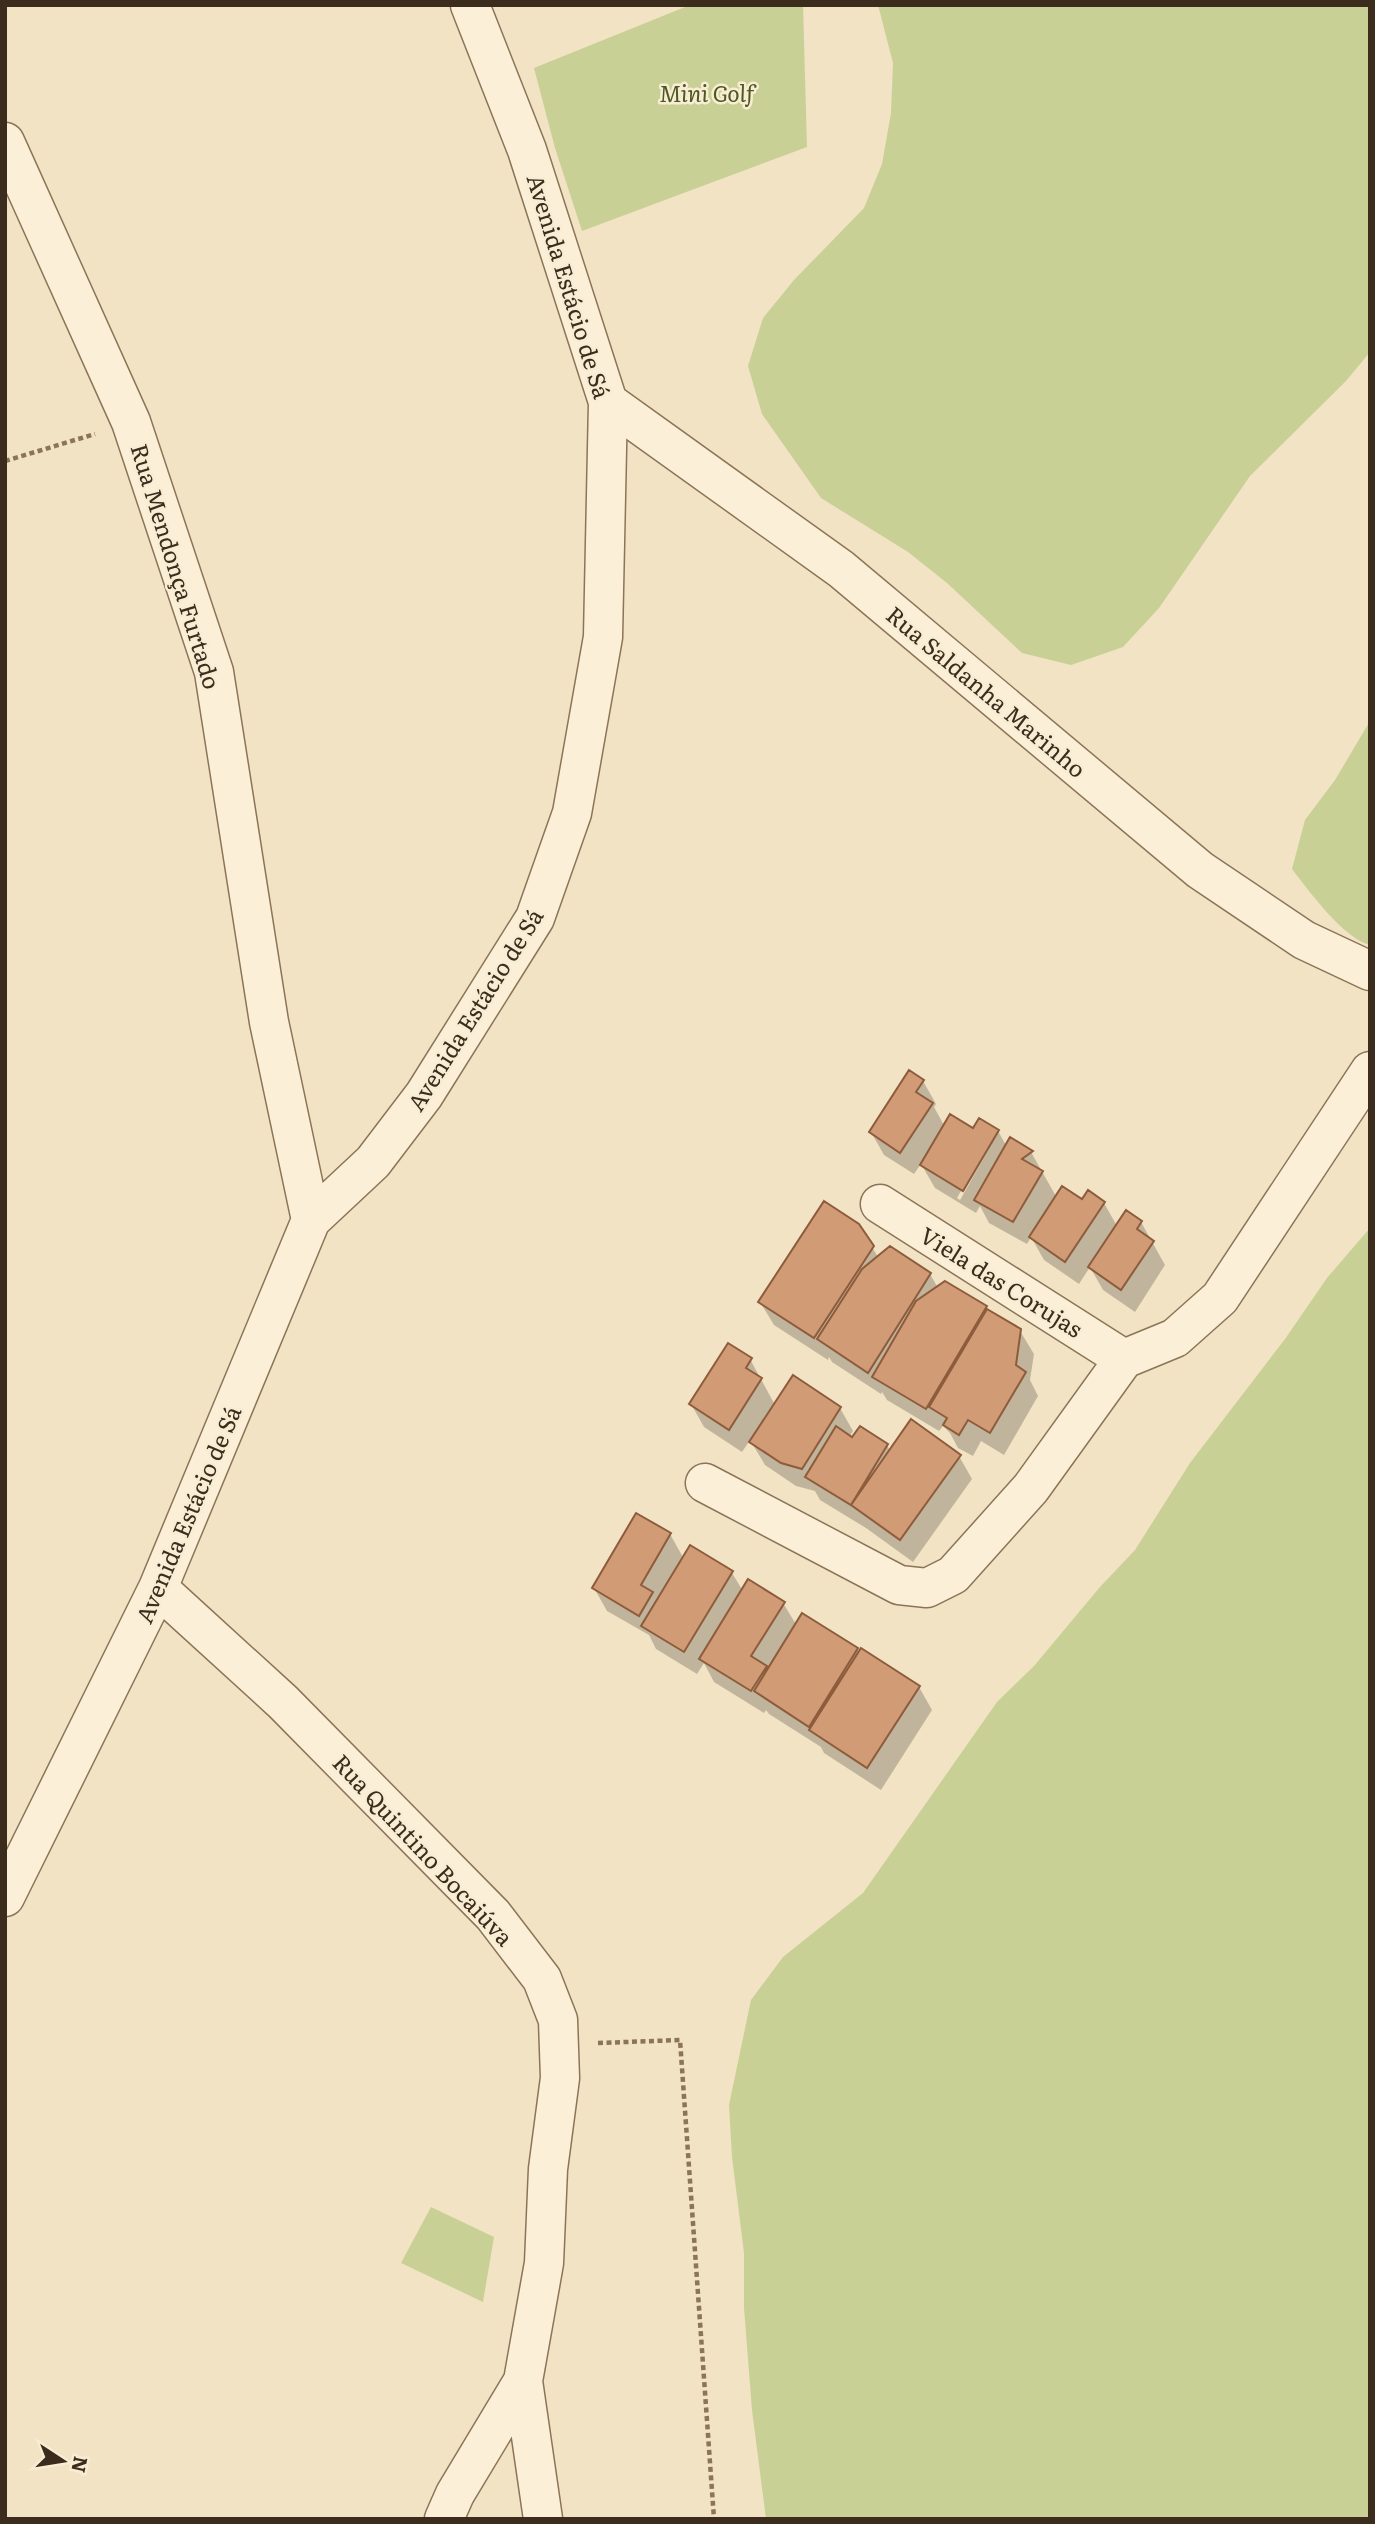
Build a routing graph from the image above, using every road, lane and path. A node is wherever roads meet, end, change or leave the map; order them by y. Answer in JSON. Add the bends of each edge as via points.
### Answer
{"nodes":[{"id":1,"x":470,"y":5,"type":"edge"},
{"id":2,"x":5,"y":142,"type":"edge"},
{"id":3,"x":608,"y":402,"type":"junction"},
{"id":4,"x":131,"y":422,"type":"junction"},
{"id":5,"x":5,"y":461,"type":"edge"},
{"id":6,"x":1370,"y":971,"type":"edge"},
{"id":7,"x":1370,"y":1072,"type":"edge"},
{"id":8,"x":880,"y":1204,"type":"dead end"},
{"id":9,"x":311,"y":1220,"type":"junction"},
{"id":10,"x":1124,"y":1359,"type":"junction"},
{"id":11,"x":705,"y":1483,"type":"dead end"},
{"id":12,"x":158,"y":1588,"type":"junction"},
{"id":13,"x":5,"y":1897,"type":"edge"},
{"id":14,"x":559,"y":2045,"type":"junction"},
{"id":15,"x":523,"y":2381,"type":"junction"},
{"id":16,"x":444,"y":2519,"type":"edge"},
{"id":17,"x":544,"y":2519,"type":"edge"},
{"id":18,"x":714,"y":2519,"type":"edge"}],
"edges":[{"from":1,"to":3,"type":"street","name":"Avenida Estácio de Sá","via":[[527,150]]},
{"from":2,"to":4,"type":"street","name":"Rua Mendonça Furtado"},
{"from":3,"to":6,"type":"street","name":"Rua Saldanha Marinho","via":[[841,569],[1200,870],[1304,940]]},
{"from":3,"to":9,"type":"street","name":"Avenida Estácio de Sá","via":[[603,637],[572,813],[535,918],[424,1095],[373,1162]]},
{"from":4,"to":5,"type":"path"},
{"from":4,"to":9,"type":"street","name":"Rua Mendonça Furtado","via":[[214,672],[269,1022]]},
{"from":7,"to":10,"type":"street","via":[[1220,1298],[1175,1338]]},
{"from":8,"to":10,"type":"street","name":"Viela das Corujas"},
{"from":9,"to":12,"type":"street","name":"Avenida Estácio de Sá"},
{"from":10,"to":11,"type":"street","via":[[1031,1488],[953,1575],[928,1588],[899,1585]]},
{"from":12,"to":13,"type":"street","name":"Avenida Estácio de Sá"},
{"from":12,"to":14,"type":"street","name":"Rua Quintino Bocaiúva","via":[[283,1702],[493,1915],[541,1979],[558,2020]]},
{"from":14,"to":15,"type":"street","name":"Rua Quintino Bocaiúva","via":[[544,2263]]},
{"from":14,"to":18,"type":"path","via":[[680,2040]]},
{"from":15,"to":16,"type":"street","name":"Rua Quintino Bocaiúva","via":[[454,2494]]},
{"from":15,"to":17,"type":"street","name":"Rua Quintino Bocaiúva"}]}
